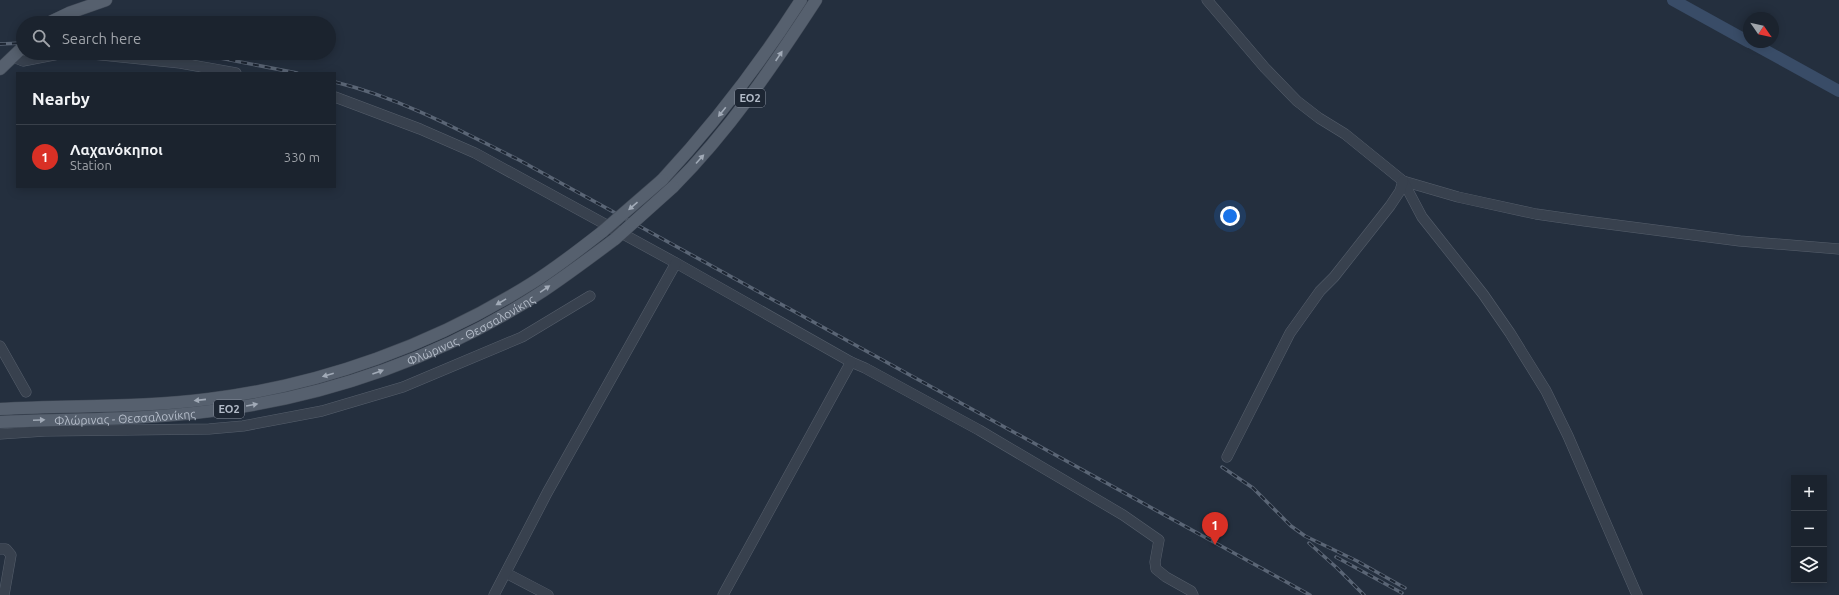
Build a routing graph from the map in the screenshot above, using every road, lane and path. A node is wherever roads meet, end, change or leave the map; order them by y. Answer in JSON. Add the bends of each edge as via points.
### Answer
{"nodes":[{"id":1,"x":106,"y":0,"type":"edge"},
{"id":2,"x":801,"y":0,"type":"edge"},
{"id":3,"x":816,"y":0,"type":"edge"},
{"id":4,"x":1207,"y":0,"type":"edge"},
{"id":5,"x":63,"y":16,"type":"edge"},
{"id":6,"x":16,"y":54,"type":"edge"},
{"id":7,"x":13,"y":57,"type":"junction"},
{"id":8,"x":16,"y":58,"type":"edge"},
{"id":9,"x":151,"y":60,"type":"edge"},
{"id":10,"x":0,"y":69,"type":"edge"},
{"id":11,"x":230,"y":72,"type":"edge"},
{"id":12,"x":336,"y":97,"type":"edge"},
{"id":13,"x":1403,"y":181,"type":"junction"},
{"id":14,"x":1839,"y":249,"type":"edge"},
{"id":15,"x":676,"y":263,"type":"junction"},
{"id":16,"x":590,"y":296,"type":"dead end"},
{"id":17,"x":0,"y":346,"type":"edge"},
{"id":18,"x":851,"y":362,"type":"junction"},
{"id":19,"x":26,"y":392,"type":"dead end"},
{"id":20,"x":0,"y":409,"type":"edge"},
{"id":21,"x":0,"y":422,"type":"edge"},
{"id":22,"x":0,"y":434,"type":"edge"},
{"id":23,"x":1227,"y":457,"type":"dead end"},
{"id":24,"x":0,"y":549,"type":"edge"},
{"id":25,"x":506,"y":573,"type":"junction"},
{"id":26,"x":4,"y":595,"type":"edge"},
{"id":27,"x":494,"y":595,"type":"edge"},
{"id":28,"x":548,"y":595,"type":"edge"},
{"id":29,"x":722,"y":595,"type":"edge"},
{"id":30,"x":1193,"y":595,"type":"edge"},
{"id":31,"x":1637,"y":595,"type":"edge"}],
"edges":[{"from":1,"to":5,"type":"main road"},
{"from":2,"to":20,"type":"main road","name":"Φλώρινας - Θεσσαλονίκης","number":"ΕΟ2","one_way":true,"bridge":true,"via":[[748,79],[692,148],[662,180],[602,232],[532,283],[458,325],[406,348],[329,374],[250,393],[170,404]]},
{"from":21,"to":3,"type":"main road","name":"Φλώρινας - Θεσσαλονίκης","number":"ΕΟ2","one_way":true,"bridge":true,"via":[[170,416],[252,405],[352,380],[410,360],[463,336],[542,292],[615,239],[672,187],[741,110]]},
{"from":4,"to":13,"type":"street","via":[[1297,101],[1345,134]]},
{"from":6,"to":7,"type":"main road"},
{"from":7,"to":8,"type":"street"},
{"from":7,"to":10,"type":"main road"},
{"from":9,"to":11,"type":"street"},
{"from":12,"to":15,"type":"street","via":[[476,153]]},
{"from":13,"to":14,"type":"street","via":[[1458,197],[1536,214],[1740,241]]},
{"from":13,"to":23,"type":"street","via":[[1390,206],[1320,291],[1290,333]]},
{"from":13,"to":31,"type":"street","via":[[1422,217],[1483,294],[1546,391]]},
{"from":15,"to":18,"type":"street"},
{"from":15,"to":25,"type":"street","via":[[546,493]]},
{"from":16,"to":22,"type":"street","via":[[522,337],[403,387],[322,411],[243,426],[209,429]]},
{"from":17,"to":19,"type":"street"},
{"from":18,"to":29,"type":"street"},
{"from":18,"to":30,"type":"street","via":[[979,430],[1159,540],[1154,562],[1156,569],[1192,591]]},
{"from":24,"to":26,"type":"street","via":[[6,549],[11,556]]},
{"from":25,"to":27,"type":"street"},
{"from":25,"to":28,"type":"street"}]}
